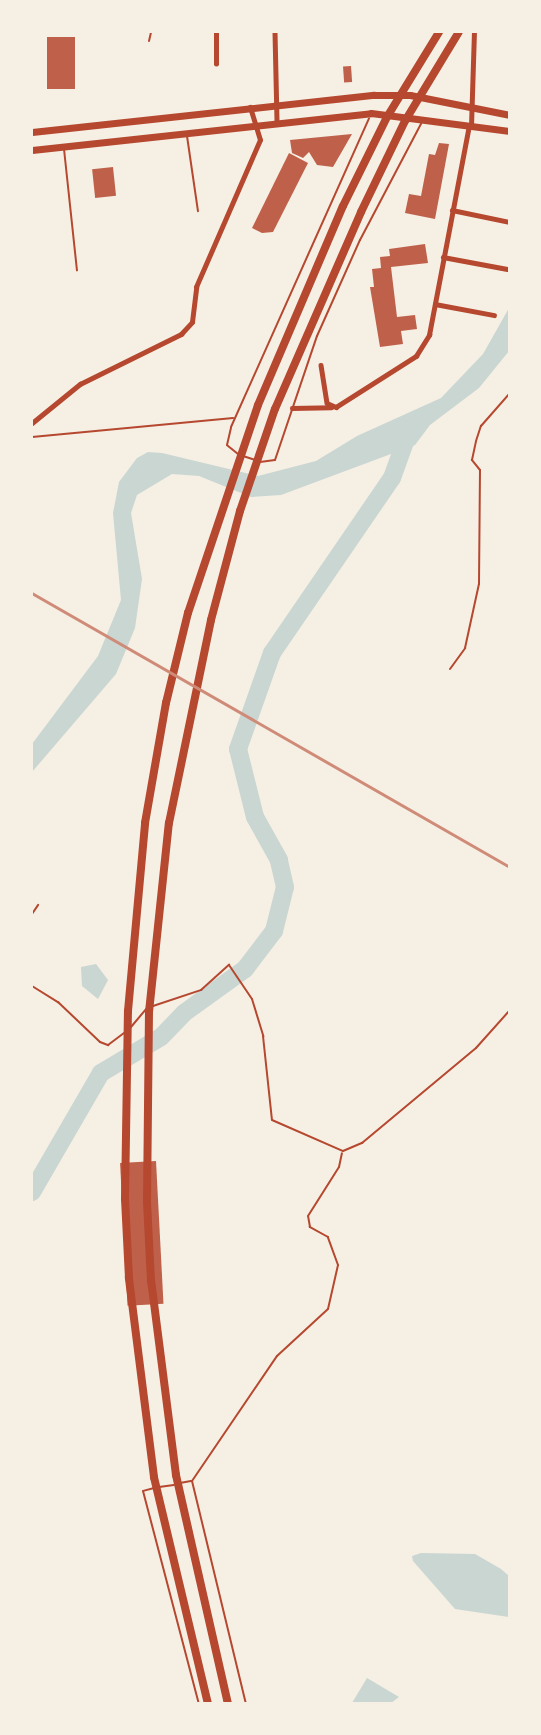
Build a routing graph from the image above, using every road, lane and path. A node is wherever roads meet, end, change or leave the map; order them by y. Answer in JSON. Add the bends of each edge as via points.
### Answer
{"nodes":[{"id":1,"x":150,"y":32,"type":"edge"},
{"id":2,"x":216,"y":32,"type":"edge"},
{"id":3,"x":275,"y":32,"type":"edge"},
{"id":4,"x":439,"y":32,"type":"edge"},
{"id":5,"x":460,"y":32,"type":"edge"},
{"id":6,"x":474,"y":32,"type":"edge"},
{"id":7,"x":149,"y":41,"type":"dead end"},
{"id":8,"x":216,"y":64,"type":"dead end"},
{"id":9,"x":276,"y":104,"type":"junction"},
{"id":10,"x":474,"y":106,"type":"junction"},
{"id":11,"x":250,"y":107,"type":"junction"},
{"id":12,"x":371,"y":113,"type":"junction"},
{"id":13,"x":509,"y":114,"type":"edge"},
{"id":14,"x":424,"y":118,"type":"junction"},
{"id":15,"x":277,"y":122,"type":"junction"},
{"id":16,"x":254,"y":125,"type":"junction"},
{"id":17,"x":470,"y":126,"type":"junction"},
{"id":18,"x":509,"y":131,"type":"edge"},
{"id":19,"x":32,"y":132,"type":"edge"},
{"id":20,"x":186,"y":132,"type":"junction"},
{"id":21,"x":64,"y":146,"type":"junction"},
{"id":22,"x":32,"y":150,"type":"edge"},
{"id":23,"x":452,"y":210,"type":"junction"},
{"id":24,"x":198,"y":211,"type":"dead end"},
{"id":25,"x":509,"y":222,"type":"edge"},
{"id":26,"x":443,"y":257,"type":"junction"},
{"id":27,"x":77,"y":270,"type":"dead end"},
{"id":28,"x":507,"y":270,"type":"dead end"},
{"id":29,"x":435,"y":304,"type":"junction"},
{"id":30,"x":494,"y":315,"type":"dead end"},
{"id":31,"x":321,"y":365,"type":"dead end"},
{"id":32,"x":509,"y":393,"type":"edge"},
{"id":33,"x":336,"y":407,"type":"junction"},
{"id":34,"x":292,"y":408,"type":"junction"},
{"id":35,"x":234,"y":418,"type":"junction"},
{"id":36,"x":32,"y":423,"type":"edge"},
{"id":37,"x":32,"y":437,"type":"edge"},
{"id":38,"x":450,"y":669,"type":"dead end"},
{"id":39,"x":38,"y":905,"type":"dead end"},
{"id":40,"x":32,"y":914,"type":"edge"},
{"id":41,"x":32,"y":986,"type":"edge"},
{"id":42,"x":509,"y":1010,"type":"edge"},
{"id":43,"x":342,"y":1152,"type":"junction"},
{"id":44,"x":192,"y":1481,"type":"junction"},
{"id":45,"x":199,"y":1703,"type":"edge"},
{"id":46,"x":208,"y":1703,"type":"edge"},
{"id":47,"x":228,"y":1703,"type":"edge"},
{"id":48,"x":246,"y":1703,"type":"edge"}],
"edges":[{"from":1,"to":7,"type":"path"},
{"from":2,"to":8,"type":"street"},
{"from":3,"to":9,"type":"street"},
{"from":4,"to":46,"type":"highway","via":[[387,117],[343,206],[258,405],[188,613],[145,823],[128,1011],[125,1187],[129,1278],[153,1477]]},
{"from":5,"to":47,"type":"highway","via":[[405,121],[275,409],[240,511],[211,621],[169,823],[149,1012],[151,1281],[176,1475]]},
{"from":6,"to":10,"type":"street"},
{"from":9,"to":10,"type":"main road","via":[[410,95]]},
{"from":9,"to":11,"type":"main road"},
{"from":9,"to":15,"type":"street"},
{"from":10,"to":13,"type":"main road"},
{"from":10,"to":17,"type":"street"},
{"from":11,"to":16,"type":"street"},
{"from":11,"to":19,"type":"main road"},
{"from":12,"to":14,"type":"main road"},
{"from":12,"to":15,"type":"main road"},
{"from":12,"to":35,"type":"lane"},
{"from":14,"to":17,"type":"main road"},
{"from":14,"to":34,"type":"lane","via":[[360,240]]},
{"from":15,"to":16,"type":"main road"},
{"from":16,"to":20,"type":"main road"},
{"from":16,"to":36,"type":"street","via":[[260,140],[196,287],[192,322],[181,334],[80,384]]},
{"from":17,"to":18,"type":"main road"},
{"from":17,"to":23,"type":"street"},
{"from":20,"to":21,"type":"main road"},
{"from":20,"to":24,"type":"lane"},
{"from":21,"to":22,"type":"main road"},
{"from":21,"to":27,"type":"lane"},
{"from":23,"to":25,"type":"street"},
{"from":23,"to":26,"type":"street"},
{"from":26,"to":28,"type":"street"},
{"from":26,"to":29,"type":"street"},
{"from":29,"to":30,"type":"street"},
{"from":29,"to":33,"type":"street","via":[[429,335],[416,356]]},
{"from":31,"to":33,"type":"street","via":[[327,403]]},
{"from":32,"to":38,"type":"lane","via":[[481,426],[476,441],[472,460],[480,470],[479,584],[465,649]]},
{"from":33,"to":34,"type":"street"},
{"from":34,"to":35,"type":"lane","via":[[275,460],[266,464],[230,451],[227,445]]},
{"from":35,"to":37,"type":"lane"},
{"from":39,"to":40,"type":"lane"},
{"from":41,"to":43,"type":"lane","via":[[108,1045],[145,1008],[185,999],[229,965],[245,989],[263,1036],[272,1120]]},
{"from":42,"to":43,"type":"lane","via":[[476,1048],[362,1143]]},
{"from":43,"to":44,"type":"lane","via":[[339,1167],[308,1216],[310,1227],[328,1237],[338,1265],[328,1308],[277,1356]]},
{"from":44,"to":45,"type":"lane","via":[[143,1490]]},
{"from":44,"to":48,"type":"lane"}]}
